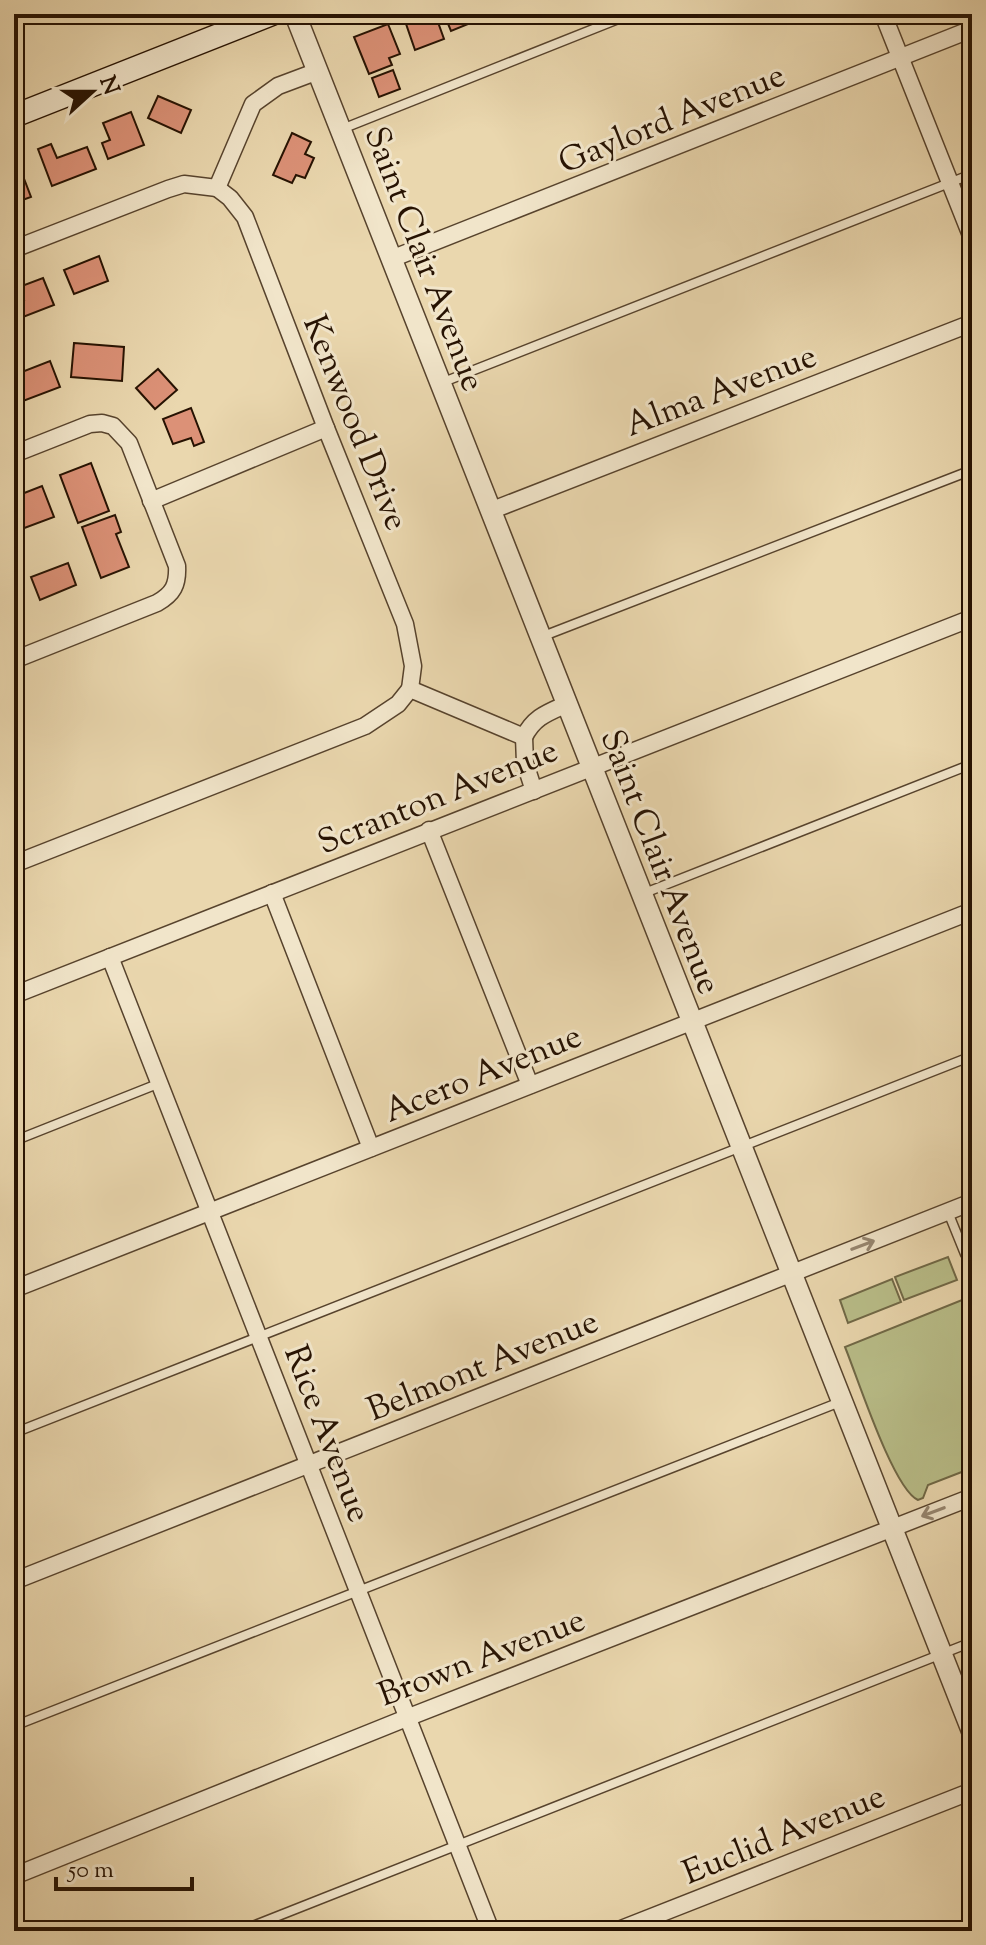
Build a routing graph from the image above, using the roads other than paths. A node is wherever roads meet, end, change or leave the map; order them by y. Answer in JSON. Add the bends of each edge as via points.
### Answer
{"nodes":[{"id":1,"x":272,"y":14,"type":"edge"},
{"id":2,"x":295,"y":14,"type":"edge"},
{"id":3,"x":631,"y":14,"type":"edge"},
{"id":4,"x":883,"y":14,"type":"edge"},
{"id":5,"x":972,"y":29,"type":"edge"},
{"id":6,"x":900,"y":58,"type":"junction"},
{"id":7,"x":318,"y":71,"type":"junction"},
{"id":8,"x":14,"y":116,"type":"edge"},
{"id":9,"x":341,"y":129,"type":"junction"},
{"id":10,"x":972,"y":174,"type":"edge"},
{"id":11,"x":951,"y":183,"type":"junction"},
{"id":12,"x":217,"y":188,"type":"junction"},
{"id":13,"x":972,"y":238,"type":"edge"},
{"id":14,"x":14,"y":249,"type":"edge"},
{"id":15,"x":391,"y":259,"type":"junction"},
{"id":16,"x":972,"y":323,"type":"edge"},
{"id":17,"x":440,"y":383,"type":"junction"},
{"id":18,"x":326,"y":428,"type":"junction"},
{"id":19,"x":14,"y":454,"type":"edge"},
{"id":20,"x":972,"y":470,"type":"edge"},
{"id":21,"x":151,"y":501,"type":"junction"},
{"id":22,"x":490,"y":511,"type":"junction"},
{"id":23,"x":972,"y":618,"type":"edge"},
{"id":24,"x":540,"y":637,"type":"junction"},
{"id":25,"x":14,"y":660,"type":"edge"},
{"id":26,"x":410,"y":689,"type":"junction"},
{"id":27,"x":567,"y":704,"type":"junction"},
{"id":28,"x":524,"y":737,"type":"junction"},
{"id":29,"x":972,"y":764,"type":"edge"},
{"id":30,"x":591,"y":766,"type":"junction"},
{"id":31,"x":534,"y":791,"type":"junction"},
{"id":32,"x":429,"y":830,"type":"junction"},
{"id":33,"x":14,"y":864,"type":"edge"},
{"id":34,"x":272,"y":893,"type":"junction"},
{"id":35,"x":641,"y":894,"type":"junction"},
{"id":36,"x":972,"y":911,"type":"edge"},
{"id":37,"x":110,"y":957,"type":"junction"},
{"id":38,"x":14,"y":995,"type":"edge"},
{"id":39,"x":691,"y":1021,"type":"junction"},
{"id":40,"x":972,"y":1056,"type":"edge"},
{"id":41,"x":160,"y":1083,"type":"junction"},
{"id":42,"x":530,"y":1085,"type":"junction"},
{"id":43,"x":14,"y":1141,"type":"edge"},
{"id":44,"x":740,"y":1146,"type":"junction"},
{"id":45,"x":371,"y":1148,"type":"junction"},
{"id":46,"x":972,"y":1202,"type":"edge"},
{"id":47,"x":948,"y":1211,"type":"junction"},
{"id":48,"x":209,"y":1212,"type":"junction"},
{"id":49,"x":972,"y":1260,"type":"edge"},
{"id":50,"x":790,"y":1273,"type":"junction"},
{"id":51,"x":14,"y":1289,"type":"edge"},
{"id":52,"x":259,"y":1336,"type":"junction"},
{"id":53,"x":841,"y":1402,"type":"junction"},
{"id":54,"x":14,"y":1433,"type":"edge"},
{"id":55,"x":308,"y":1466,"type":"junction"},
{"id":56,"x":972,"y":1497,"type":"edge"},
{"id":57,"x":893,"y":1528,"type":"junction"},
{"id":58,"x":14,"y":1581,"type":"edge"},
{"id":59,"x":359,"y":1591,"type":"junction"},
{"id":60,"x":972,"y":1642,"type":"edge"},
{"id":61,"x":941,"y":1654,"type":"junction"},
{"id":62,"x":409,"y":1717,"type":"junction"},
{"id":63,"x":14,"y":1726,"type":"edge"},
{"id":64,"x":972,"y":1731,"type":"edge"},
{"id":65,"x":972,"y":1791,"type":"edge"},
{"id":66,"x":457,"y":1844,"type":"junction"},
{"id":67,"x":14,"y":1876,"type":"edge"},
{"id":68,"x":240,"y":1931,"type":"edge"},
{"id":69,"x":491,"y":1931,"type":"edge"},
{"id":70,"x":616,"y":1931,"type":"edge"}],
"edges":[{"from":1,"to":8,"type":"main road"},
{"from":2,"to":7,"type":"street","name":"Saint Clair Avenue"},
{"from":3,"to":9,"type":"lane"},
{"from":4,"to":6,"type":"street"},
{"from":5,"to":6,"type":"street","name":"Gaylord Avenue"},
{"from":6,"to":11,"type":"street"},
{"from":6,"to":15,"type":"street","name":"Gaylord Avenue"},
{"from":7,"to":9,"type":"street","name":"Saint Clair Avenue"},
{"from":7,"to":12,"type":"street","via":[[278,86],[253,104]]},
{"from":9,"to":15,"type":"street","name":"Saint Clair Avenue"},
{"from":10,"to":11,"type":"lane"},
{"from":11,"to":13,"type":"street"},
{"from":11,"to":17,"type":"lane"},
{"from":12,"to":14,"type":"street","via":[[184,184]]},
{"from":12,"to":18,"type":"street","name":"Kenwood Drive","via":[[245,217]]},
{"from":15,"to":17,"type":"street","name":"Saint Clair Avenue"},
{"from":16,"to":22,"type":"street","name":"Alma Avenue"},
{"from":17,"to":22,"type":"street","name":"Saint Clair Avenue"},
{"from":18,"to":21,"type":"street"},
{"from":18,"to":26,"type":"street","name":"Kenwood Drive","via":[[405,624],[413,666]]},
{"from":19,"to":21,"type":"street","via":[[90,424],[113,426],[129,443]]},
{"from":20,"to":24,"type":"lane"},
{"from":21,"to":25,"type":"street","via":[[177,566],[172,593]]},
{"from":22,"to":24,"type":"street","name":"Saint Clair Avenue"},
{"from":23,"to":30,"type":"street","name":"Scranton Avenue"},
{"from":24,"to":27,"type":"street","name":"Saint Clair Avenue"},
{"from":26,"to":28,"type":"street"},
{"from":26,"to":33,"type":"street","via":[[365,726]]},
{"from":27,"to":28,"type":"street","via":[[540,716]]},
{"from":27,"to":30,"type":"street","name":"Saint Clair Avenue"},
{"from":28,"to":31,"type":"street"},
{"from":29,"to":35,"type":"lane"},
{"from":30,"to":31,"type":"street","name":"Scranton Avenue"},
{"from":30,"to":35,"type":"street","name":"Saint Clair Avenue"},
{"from":31,"to":32,"type":"street","name":"Scranton Avenue"},
{"from":32,"to":34,"type":"street","name":"Scranton Avenue"},
{"from":32,"to":42,"type":"street"},
{"from":34,"to":37,"type":"street","name":"Scranton Avenue"},
{"from":34,"to":45,"type":"street"},
{"from":35,"to":39,"type":"street","name":"Saint Clair Avenue"},
{"from":36,"to":39,"type":"street","name":"Acero Avenue"},
{"from":37,"to":38,"type":"street","name":"Scranton Avenue"},
{"from":37,"to":41,"type":"street","name":"Rice Avenue"},
{"from":39,"to":42,"type":"street","name":"Acero Avenue"},
{"from":39,"to":44,"type":"street","name":"Saint Clair Avenue"},
{"from":40,"to":44,"type":"lane"},
{"from":41,"to":43,"type":"lane"},
{"from":41,"to":48,"type":"street","name":"Rice Avenue"},
{"from":42,"to":45,"type":"street","name":"Acero Avenue"},
{"from":44,"to":50,"type":"street","name":"Saint Clair Avenue"},
{"from":44,"to":52,"type":"lane"},
{"from":45,"to":48,"type":"street","name":"Acero Avenue"},
{"from":46,"to":47,"type":"street","name":"Belmont Avenue"},
{"from":47,"to":49,"type":"lane"},
{"from":50,"to":47,"type":"street","name":"Belmont Avenue","one_way":true},
{"from":48,"to":51,"type":"street","name":"Acero Avenue"},
{"from":48,"to":52,"type":"street","name":"Rice Avenue"},
{"from":50,"to":53,"type":"street","name":"Saint Clair Avenue"},
{"from":50,"to":55,"type":"street","name":"Belmont Avenue"},
{"from":52,"to":54,"type":"lane"},
{"from":52,"to":55,"type":"street","name":"Rice Avenue"},
{"from":53,"to":57,"type":"street","name":"Saint Clair Avenue"},
{"from":53,"to":59,"type":"lane"},
{"from":55,"to":58,"type":"street","name":"Belmont Avenue"},
{"from":55,"to":59,"type":"street","name":"Rice Avenue"},
{"from":56,"to":57,"type":"street","name":"Brown Avenue","one_way":true},
{"from":57,"to":61,"type":"street","name":"Saint Clair Avenue"},
{"from":57,"to":62,"type":"street","name":"Brown Avenue"},
{"from":59,"to":62,"type":"street","name":"Rice Avenue"},
{"from":59,"to":63,"type":"lane"},
{"from":60,"to":61,"type":"lane"},
{"from":61,"to":64,"type":"street","name":"Saint Clair Avenue"},
{"from":61,"to":66,"type":"lane"},
{"from":62,"to":66,"type":"street","name":"Rice Avenue"},
{"from":62,"to":67,"type":"street","name":"Brown Avenue"},
{"from":65,"to":70,"type":"street","name":"Euclid Avenue"},
{"from":66,"to":68,"type":"lane"},
{"from":66,"to":69,"type":"street","name":"Rice Avenue"}]}
